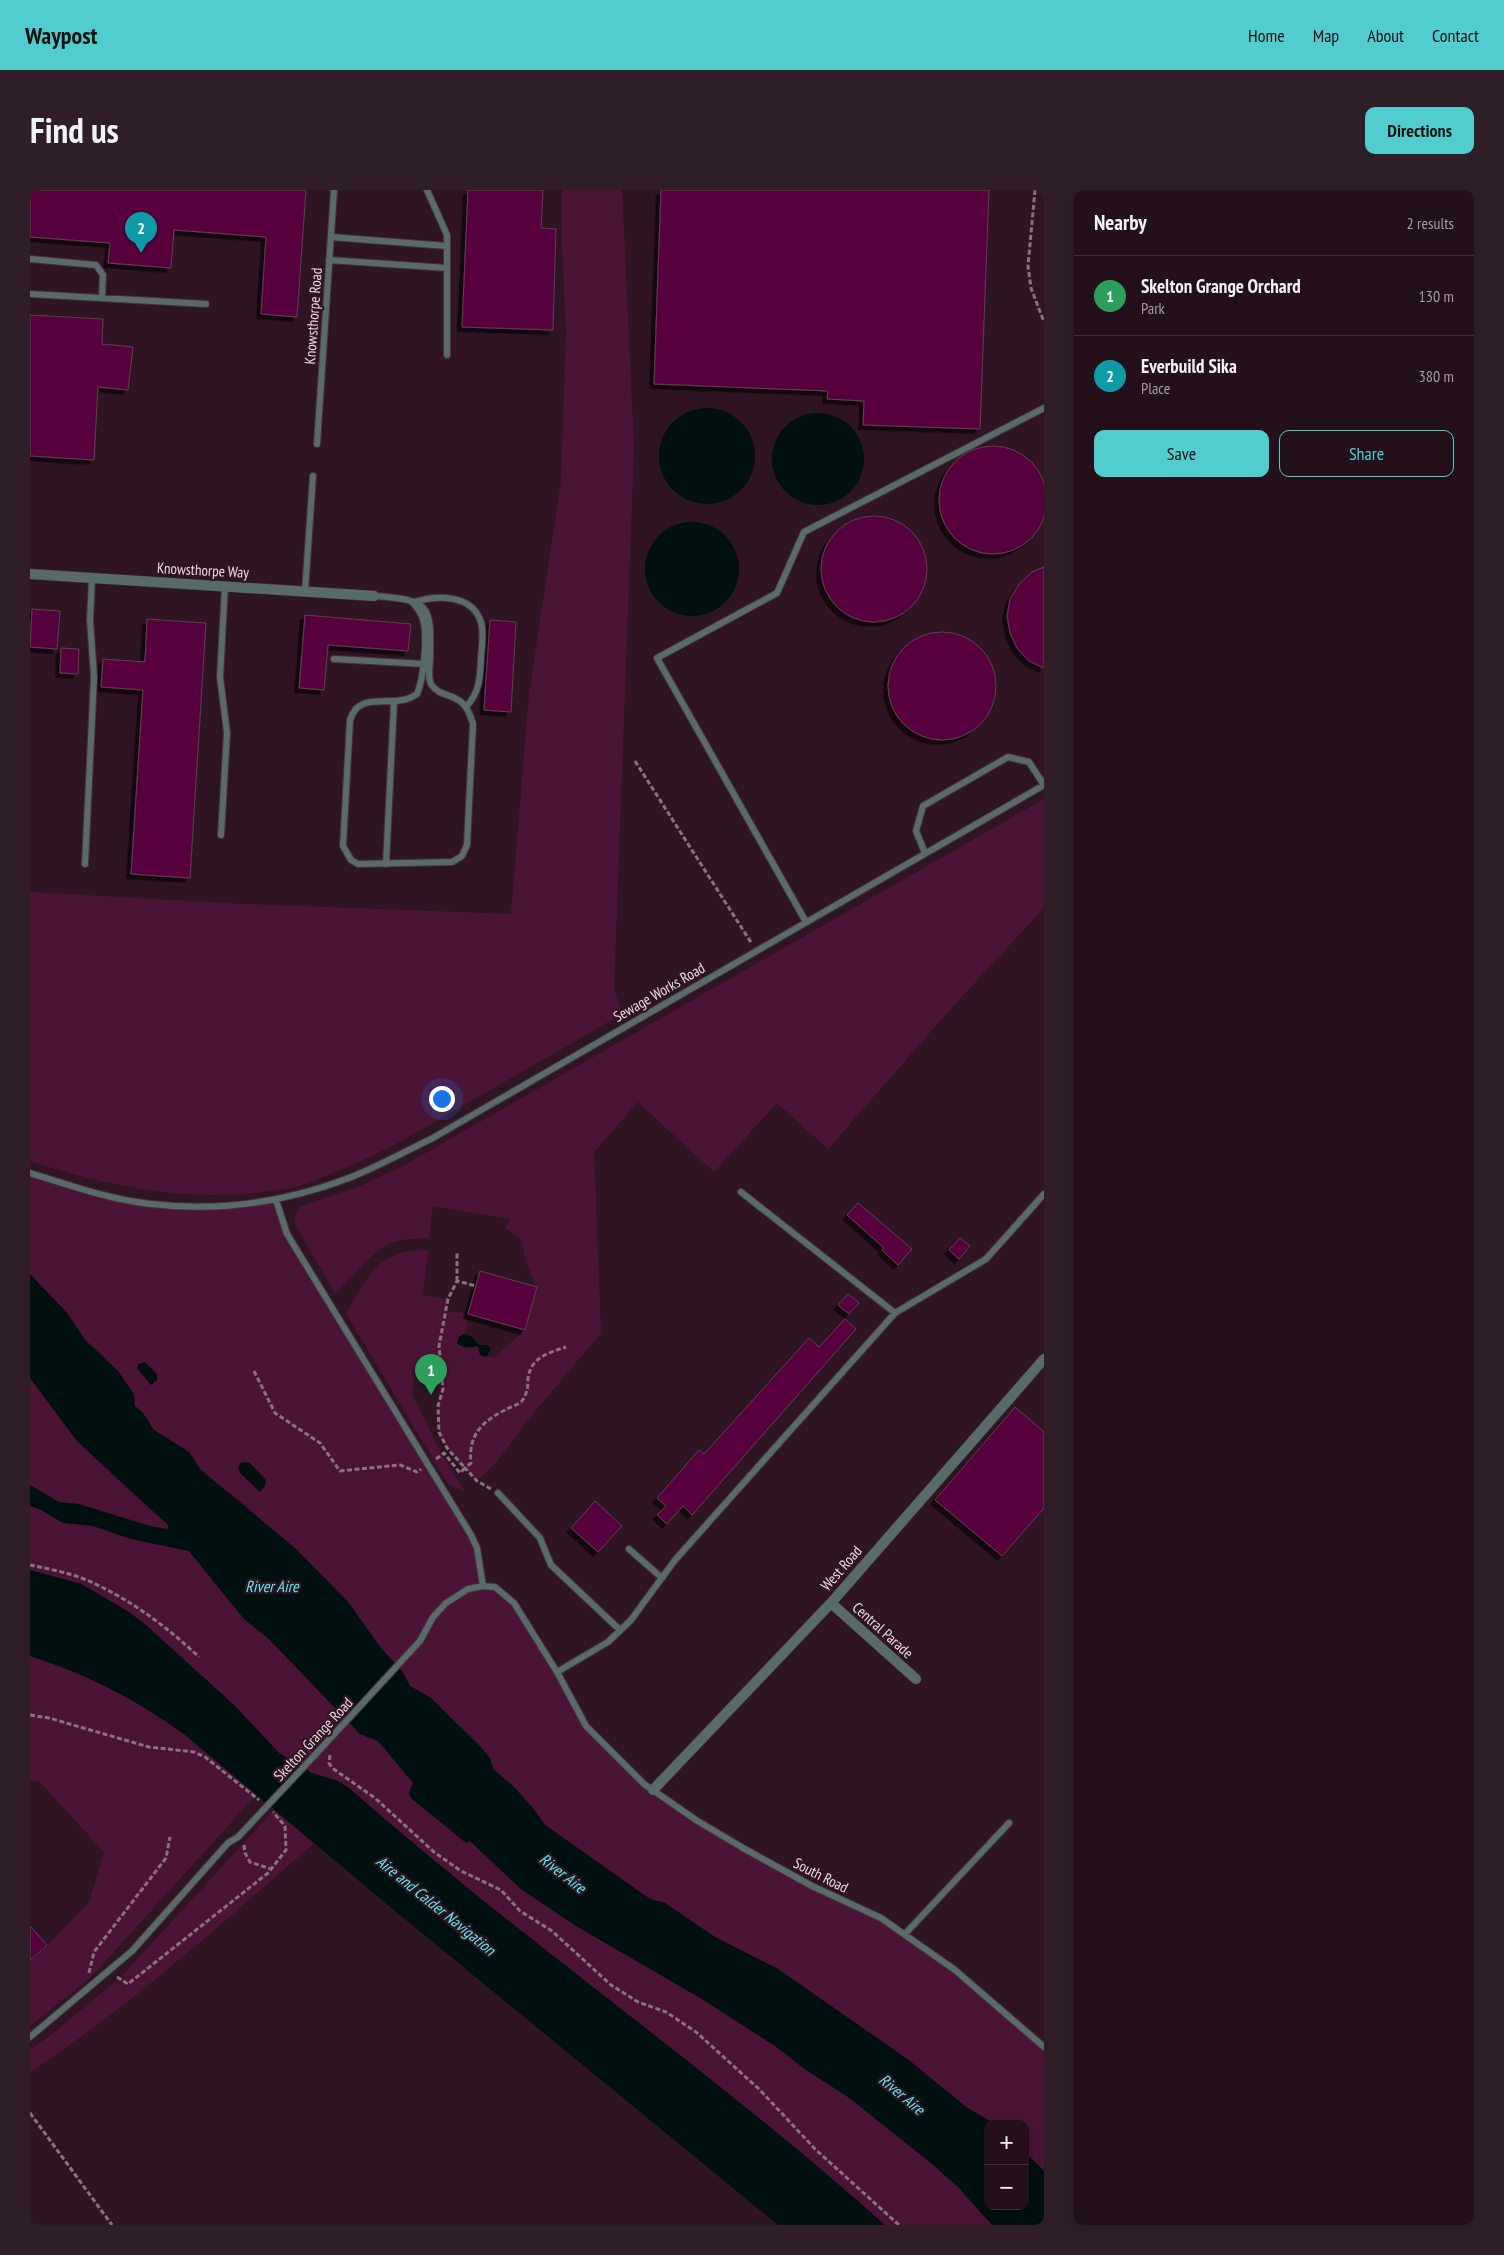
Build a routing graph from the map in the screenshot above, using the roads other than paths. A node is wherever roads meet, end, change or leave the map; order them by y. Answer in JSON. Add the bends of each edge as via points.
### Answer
{"nodes":[{"id":1,"x":334,"y":190,"type":"edge"},
{"id":2,"x":426,"y":190,"type":"edge"},
{"id":3,"x":330,"y":237,"type":"junction"},
{"id":4,"x":447,"y":246,"type":"junction"},
{"id":5,"x":30,"y":259,"type":"edge"},
{"id":6,"x":329,"y":260,"type":"junction"},
{"id":7,"x":447,"y":268,"type":"junction"},
{"id":8,"x":30,"y":294,"type":"edge"},
{"id":9,"x":102,"y":298,"type":"junction"},
{"id":10,"x":206,"y":304,"type":"dead end"},
{"id":11,"x":447,"y":355,"type":"dead end"},
{"id":12,"x":1044,"y":408,"type":"edge"},
{"id":13,"x":317,"y":444,"type":"dead end"},
{"id":14,"x":313,"y":476,"type":"dead end"},
{"id":15,"x":30,"y":574,"type":"edge"},
{"id":16,"x":92,"y":579,"type":"junction"},
{"id":17,"x":225,"y":586,"type":"junction"},
{"id":18,"x":304,"y":591,"type":"junction"},
{"id":19,"x":374,"y":596,"type":"joint"},
{"id":20,"x":412,"y":602,"type":"junction"},
{"id":21,"x":334,"y":659,"type":"dead end"},
{"id":22,"x":426,"y":664,"type":"junction"},
{"id":23,"x":394,"y":702,"type":"junction"},
{"id":24,"x":466,"y":707,"type":"junction"},
{"id":25,"x":1044,"y":785,"type":"edge"},
{"id":26,"x":221,"y":835,"type":"dead end"},
{"id":27,"x":925,"y":853,"type":"junction"},
{"id":28,"x":85,"y":864,"type":"dead end"},
{"id":29,"x":386,"y":864,"type":"junction"},
{"id":30,"x":806,"y":922,"type":"junction"},
{"id":31,"x":30,"y":1172,"type":"edge"},
{"id":32,"x":741,"y":1192,"type":"dead end"},
{"id":33,"x":1044,"y":1194,"type":"edge"},
{"id":34,"x":276,"y":1200,"type":"junction"},
{"id":35,"x":895,"y":1313,"type":"junction"},
{"id":36,"x":1044,"y":1359,"type":"edge"},
{"id":37,"x":498,"y":1493,"type":"road end"},
{"id":38,"x":629,"y":1549,"type":"dead end"},
{"id":39,"x":662,"y":1578,"type":"junction"},
{"id":40,"x":483,"y":1586,"type":"junction"},
{"id":41,"x":830,"y":1603,"type":"junction"},
{"id":42,"x":620,"y":1630,"type":"junction"},
{"id":43,"x":557,"y":1672,"type":"junction"},
{"id":44,"x":916,"y":1679,"type":"dead end"},
{"id":45,"x":653,"y":1790,"type":"junction"},
{"id":46,"x":1009,"y":1823,"type":"dead end"},
{"id":47,"x":904,"y":1934,"type":"junction"},
{"id":48,"x":30,"y":2037,"type":"edge"},
{"id":49,"x":1044,"y":2047,"type":"edge"}],
"edges":[{"from":1,"to":3,"type":"lane","name":"Knowsthorpe Road"},
{"from":2,"to":4,"type":"lane","via":[[447,235]]},
{"from":3,"to":4,"type":"lane"},
{"from":3,"to":6,"type":"lane","name":"Knowsthorpe Road"},
{"from":4,"to":7,"type":"lane"},
{"from":5,"to":9,"type":"lane","via":[[96,265],[103,275]]},
{"from":6,"to":7,"type":"lane"},
{"from":6,"to":13,"type":"lane","name":"Knowsthorpe Road"},
{"from":7,"to":11,"type":"lane"},
{"from":8,"to":9,"type":"lane"},
{"from":9,"to":10,"type":"lane"},
{"from":12,"to":30,"type":"lane","via":[[804,532],[777,593],[657,658]]},
{"from":14,"to":18,"type":"lane"},
{"from":15,"to":16,"type":"street","name":"Knowsthorpe Way"},
{"from":16,"to":17,"type":"street","name":"Knowsthorpe Way"},
{"from":16,"to":28,"type":"lane","via":[[90,620],[94,677]]},
{"from":17,"to":18,"type":"street","name":"Knowsthorpe Way"},
{"from":17,"to":26,"type":"lane","via":[[220,677],[226,734]]},
{"from":18,"to":19,"type":"street","name":"Knowsthorpe Way"},
{"from":19,"to":20,"type":"lane","via":[[404,598]]},
{"from":20,"to":22,"type":"lane","via":[[422,615]]},
{"from":20,"to":24,"type":"lane","via":[[428,597],[466,602],[481,622],[480,679],[478,689]]},
{"from":21,"to":22,"type":"lane"},
{"from":22,"to":23,"type":"lane","via":[[417,694]]},
{"from":22,"to":24,"type":"lane","via":[[429,679],[436,690],[454,697]]},
{"from":23,"to":29,"type":"lane"},
{"from":23,"to":29,"type":"lane","via":[[366,702],[352,714],[343,846],[351,860],[358,864]]},
{"from":24,"to":29,"type":"lane","via":[[473,724],[465,851],[452,862]]},
{"from":25,"to":27,"type":"lane","name":"Sewage Works Road"},
{"from":25,"to":27,"type":"lane","via":[[1030,762],[1008,757],[923,806],[916,831]]},
{"from":27,"to":30,"type":"lane","name":"Sewage Works Road"},
{"from":30,"to":34,"type":"lane","name":"Sewage Works Road","via":[[431,1139],[349,1178]]},
{"from":31,"to":34,"type":"lane","name":"Sewage Works Road","via":[[105,1195],[151,1204],[216,1207]]},
{"from":32,"to":35,"type":"lane"},
{"from":33,"to":35,"type":"lane","via":[[986,1258]]},
{"from":34,"to":40,"type":"lane","via":[[288,1234],[471,1535],[477,1548]]},
{"from":35,"to":39,"type":"lane"},
{"from":36,"to":41,"type":"street","name":"West Road"},
{"from":37,"to":42,"type":"lane","via":[[540,1538],[551,1565]]},
{"from":38,"to":39,"type":"lane"},
{"from":39,"to":42,"type":"lane"},
{"from":40,"to":43,"type":"lane","via":[[495,1587],[514,1603]]},
{"from":40,"to":48,"type":"lane","name":"Skelton Grange Road","bridge":true,"via":[[468,1589],[446,1603],[433,1617],[420,1641],[238,1837],[228,1843],[132,1951]]},
{"from":41,"to":44,"type":"street","name":"Central Parade"},
{"from":41,"to":45,"type":"street","name":"West Road"},
{"from":42,"to":43,"type":"lane","via":[[608,1642]]},
{"from":43,"to":45,"type":"lane","name":"South Road","via":[[586,1726]]},
{"from":45,"to":47,"type":"lane","name":"South Road","via":[[744,1848],[812,1886],[881,1918]]},
{"from":46,"to":47,"type":"lane"},
{"from":47,"to":49,"type":"lane","name":"South Road","via":[[955,1970]]}]}
